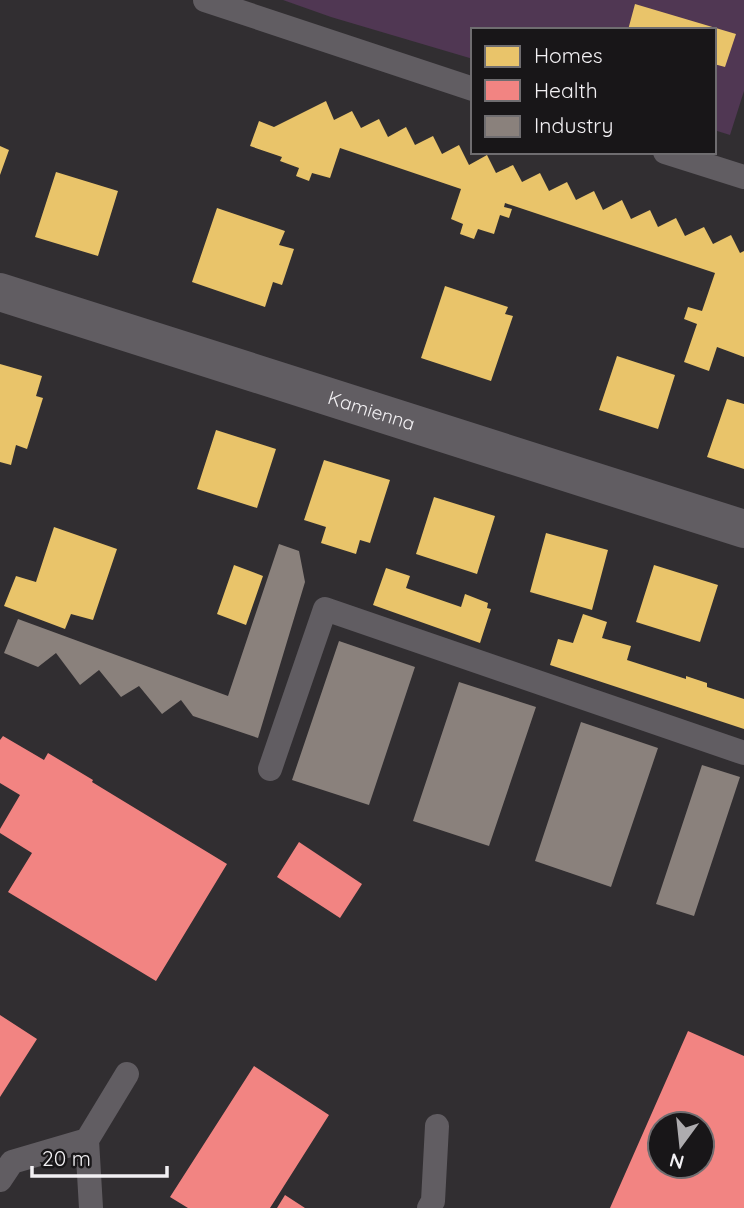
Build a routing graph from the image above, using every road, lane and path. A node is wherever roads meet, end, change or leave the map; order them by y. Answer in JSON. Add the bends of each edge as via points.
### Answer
{"nodes":[{"id":1,"x":205,"y":0,"type":"edge"},
{"id":2,"x":471,"y":88,"type":"edge"},
{"id":3,"x":672,"y":154,"type":"edge"},
{"id":4,"x":744,"y":177,"type":"edge"},
{"id":5,"x":0,"y":292,"type":"edge"},
{"id":6,"x":744,"y":530,"type":"edge"},
{"id":7,"x":744,"y":753,"type":"edge"},
{"id":8,"x":270,"y":769,"type":"dead end"},
{"id":9,"x":127,"y":1074,"type":"dead end"},
{"id":10,"x":437,"y":1126,"type":"dead end"},
{"id":11,"x":87,"y":1140,"type":"junction"},
{"id":12,"x":0,"y":1181,"type":"edge"},
{"id":13,"x":91,"y":1208,"type":"edge"},
{"id":14,"x":429,"y":1208,"type":"edge"}],
"edges":[{"from":1,"to":2,"type":"lane"},
{"from":3,"to":4,"type":"lane"},
{"from":5,"to":6,"type":"street","name":"Kamienna"},
{"from":7,"to":8,"type":"lane","via":[[325,610]]},
{"from":9,"to":11,"type":"lane"},
{"from":10,"to":14,"type":"lane"},
{"from":11,"to":12,"type":"lane","via":[[12,1162]]},
{"from":11,"to":13,"type":"lane"}]}
